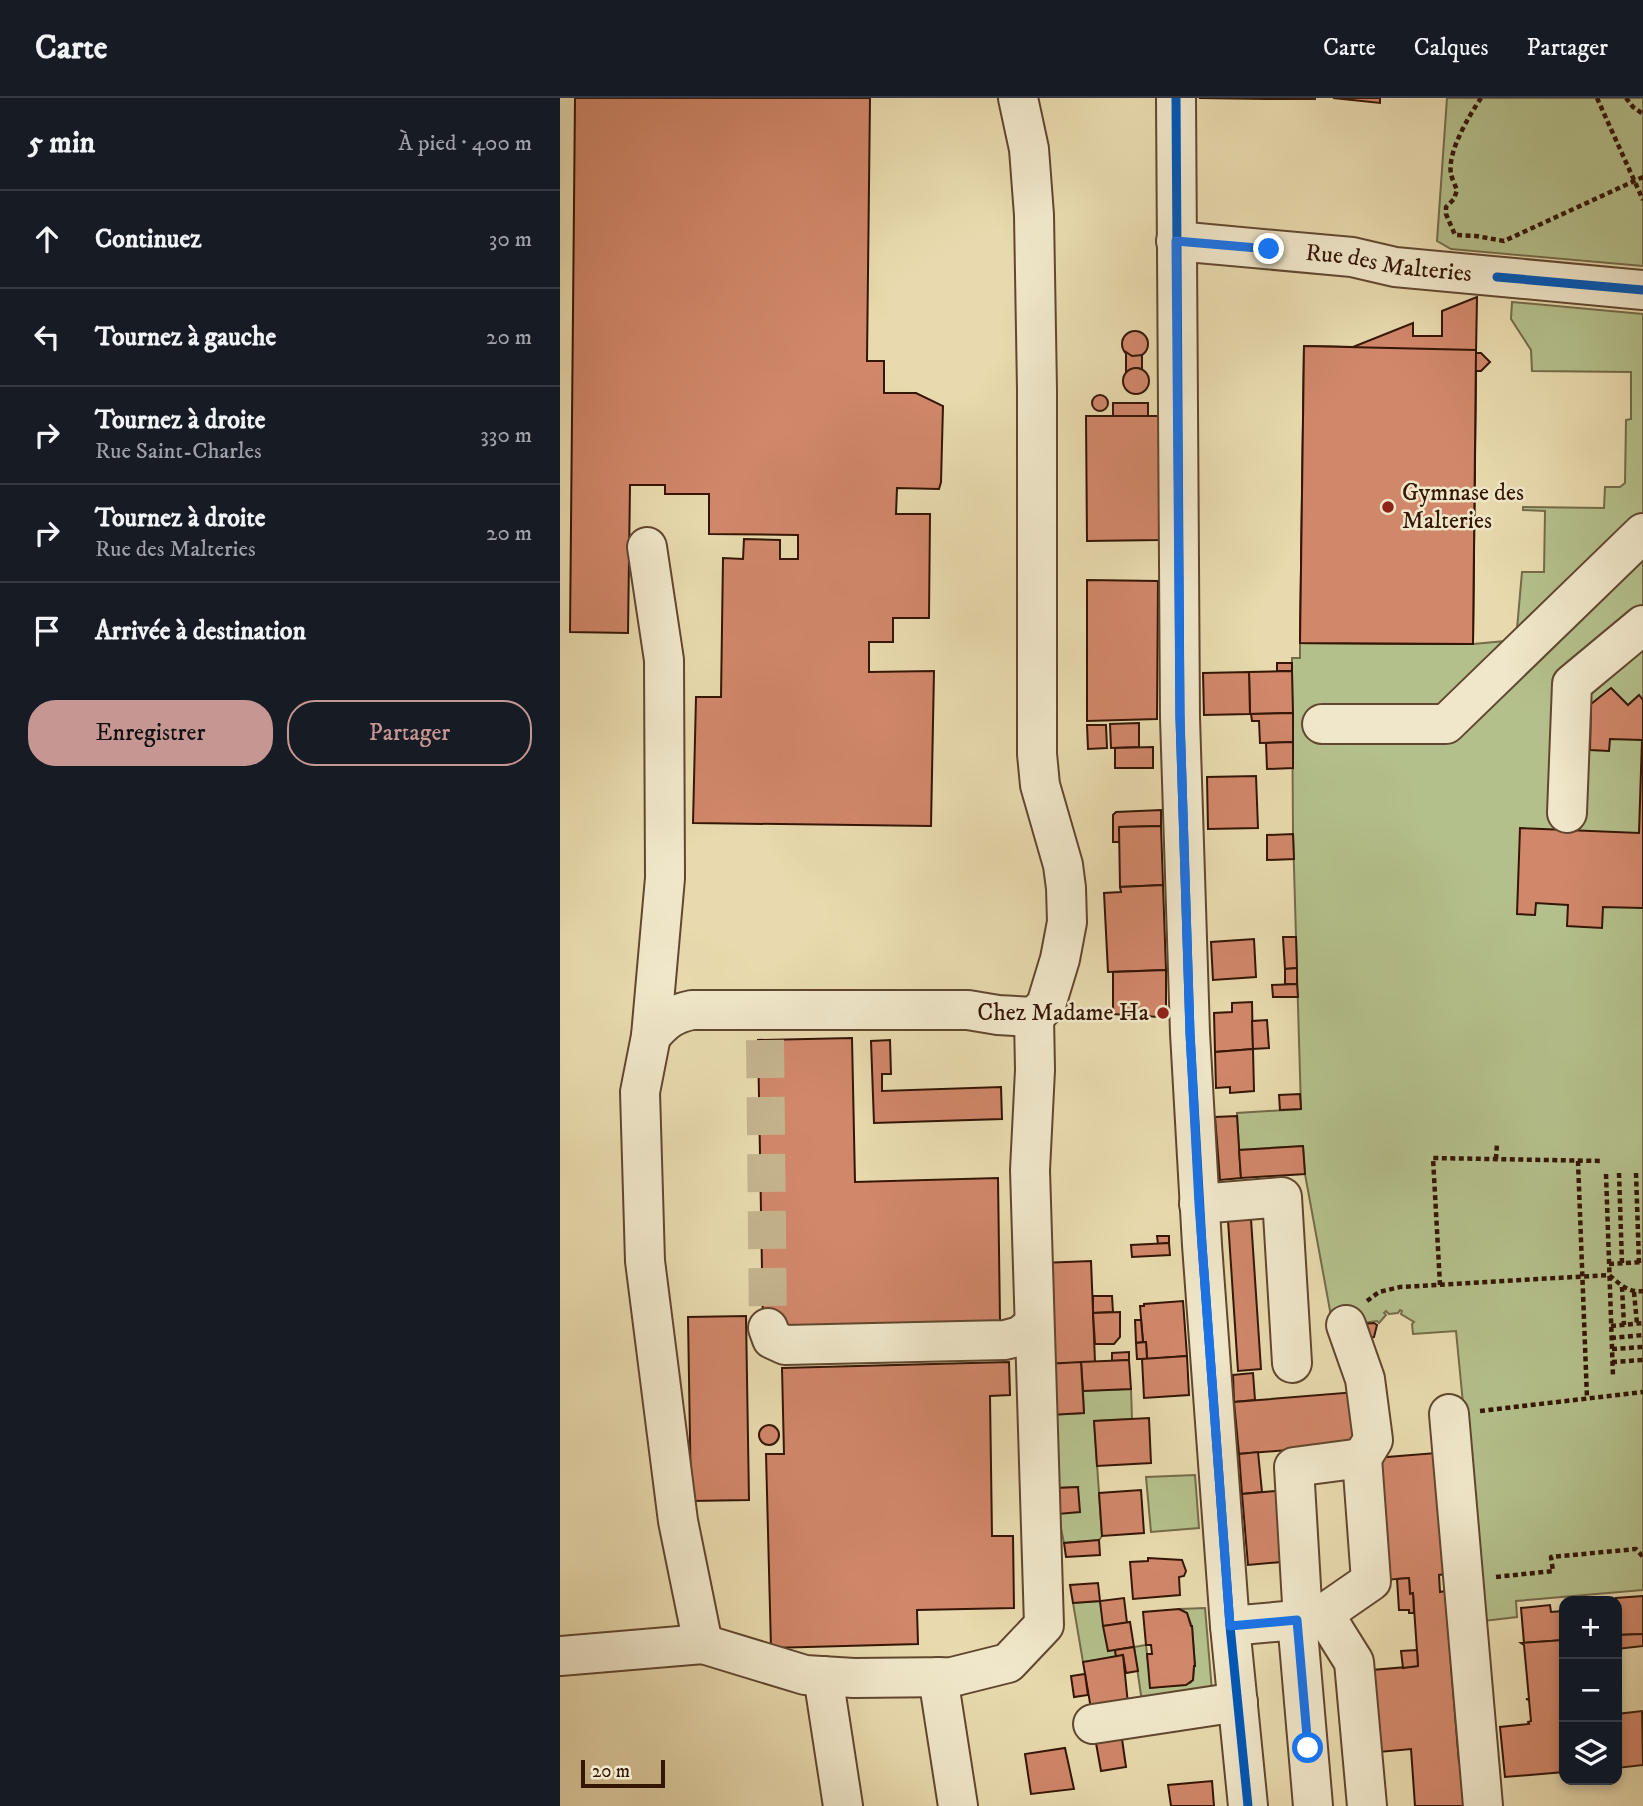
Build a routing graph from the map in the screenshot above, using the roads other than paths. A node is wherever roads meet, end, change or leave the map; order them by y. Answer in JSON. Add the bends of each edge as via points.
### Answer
{"nodes":[{"id":1,"x":1017,"y":98,"type":"edge"},
{"id":2,"x":1176,"y":98,"type":"edge"},
{"id":3,"x":1176,"y":241,"type":"junction"},
{"id":4,"x":1643,"y":290,"type":"edge"},
{"id":5,"x":1643,"y":533,"type":"edge"},
{"id":6,"x":646,"y":548,"type":"dead end"},
{"id":7,"x":1643,"y":625,"type":"edge"},
{"id":8,"x":1322,"y":724,"type":"dead end"},
{"id":9,"x":1567,"y":813,"type":"dead end"},
{"id":10,"x":1034,"y":1017,"type":"junction"},
{"id":11,"x":651,"y":1036,"type":"junction"},
{"id":12,"x":1199,"y":1204,"type":"junction"},
{"id":13,"x":1034,"y":1325,"type":"junction"},
{"id":14,"x":1346,"y":1325,"type":"road end"},
{"id":15,"x":768,"y":1328,"type":"dead end"},
{"id":16,"x":1292,"y":1363,"type":"dead end"},
{"id":17,"x":1449,"y":1414,"type":"road end"},
{"id":18,"x":1362,"y":1458,"type":"junction"},
{"id":19,"x":1305,"y":1619,"type":"junction"},
{"id":20,"x":1230,"y":1626,"type":"junction"},
{"id":21,"x":703,"y":1644,"type":"junction"},
{"id":22,"x":560,"y":1656,"type":"edge"},
{"id":23,"x":823,"y":1676,"type":"junction"},
{"id":24,"x":938,"y":1677,"type":"junction"},
{"id":25,"x":1238,"y":1702,"type":"junction"},
{"id":26,"x":1093,"y":1724,"type":"dead end"},
{"id":27,"x":843,"y":1806,"type":"edge"},
{"id":28,"x":958,"y":1806,"type":"edge"},
{"id":29,"x":1248,"y":1806,"type":"edge"},
{"id":30,"x":1313,"y":1806,"type":"edge"},
{"id":31,"x":1367,"y":1806,"type":"edge"},
{"id":32,"x":1483,"y":1806,"type":"edge"}],
"edges":[{"from":1,"to":10,"type":"street","via":[[1029,149],[1034,215],[1037,754],[1040,785],[1066,888],[1067,922],[1053,987],[1046,1005]]},
{"from":2,"to":3,"type":"street"},
{"from":3,"to":4,"type":"street","name":"Rue des Malteries"},
{"from":3,"to":12,"type":"street","via":[[1180,718]]},
{"from":5,"to":8,"type":"street","via":[[1446,724]]},
{"from":6,"to":11,"type":"street","via":[[664,660],[665,878]]},
{"from":7,"to":9,"type":"street","via":[[1572,684]]},
{"from":10,"to":11,"type":"street","via":[[968,1010],[765,1025],[692,1010],[665,1019]]},
{"from":10,"to":13,"type":"street","via":[[1030,1170]]},
{"from":11,"to":21,"type":"street","via":[[640,1092],[645,1261],[678,1521]]},
{"from":12,"to":16,"type":"street","via":[[1282,1197]]},
{"from":12,"to":20,"type":"street"},
{"from":13,"to":15,"type":"street","via":[[1020,1336],[1004,1340],[785,1345],[772,1339]]},
{"from":13,"to":24,"type":"street","via":[[1044,1625],[1008,1663]]},
{"from":14,"to":18,"type":"street","via":[[1365,1379],[1373,1440]]},
{"from":17,"to":32,"type":"street"},
{"from":18,"to":19,"type":"street","via":[[1371,1581]]},
{"from":18,"to":19,"type":"street","via":[[1294,1467]]},
{"from":19,"to":20,"type":"street"},
{"from":19,"to":30,"type":"street"},
{"from":19,"to":31,"type":"street","via":[[1329,1622],[1354,1662]]},
{"from":20,"to":25,"type":"street"},
{"from":21,"to":22,"type":"street"},
{"from":21,"to":23,"type":"street","via":[[805,1675]]},
{"from":23,"to":24,"type":"street"},
{"from":23,"to":27,"type":"street"},
{"from":24,"to":28,"type":"street"},
{"from":25,"to":26,"type":"street"},
{"from":25,"to":29,"type":"street"}]}
